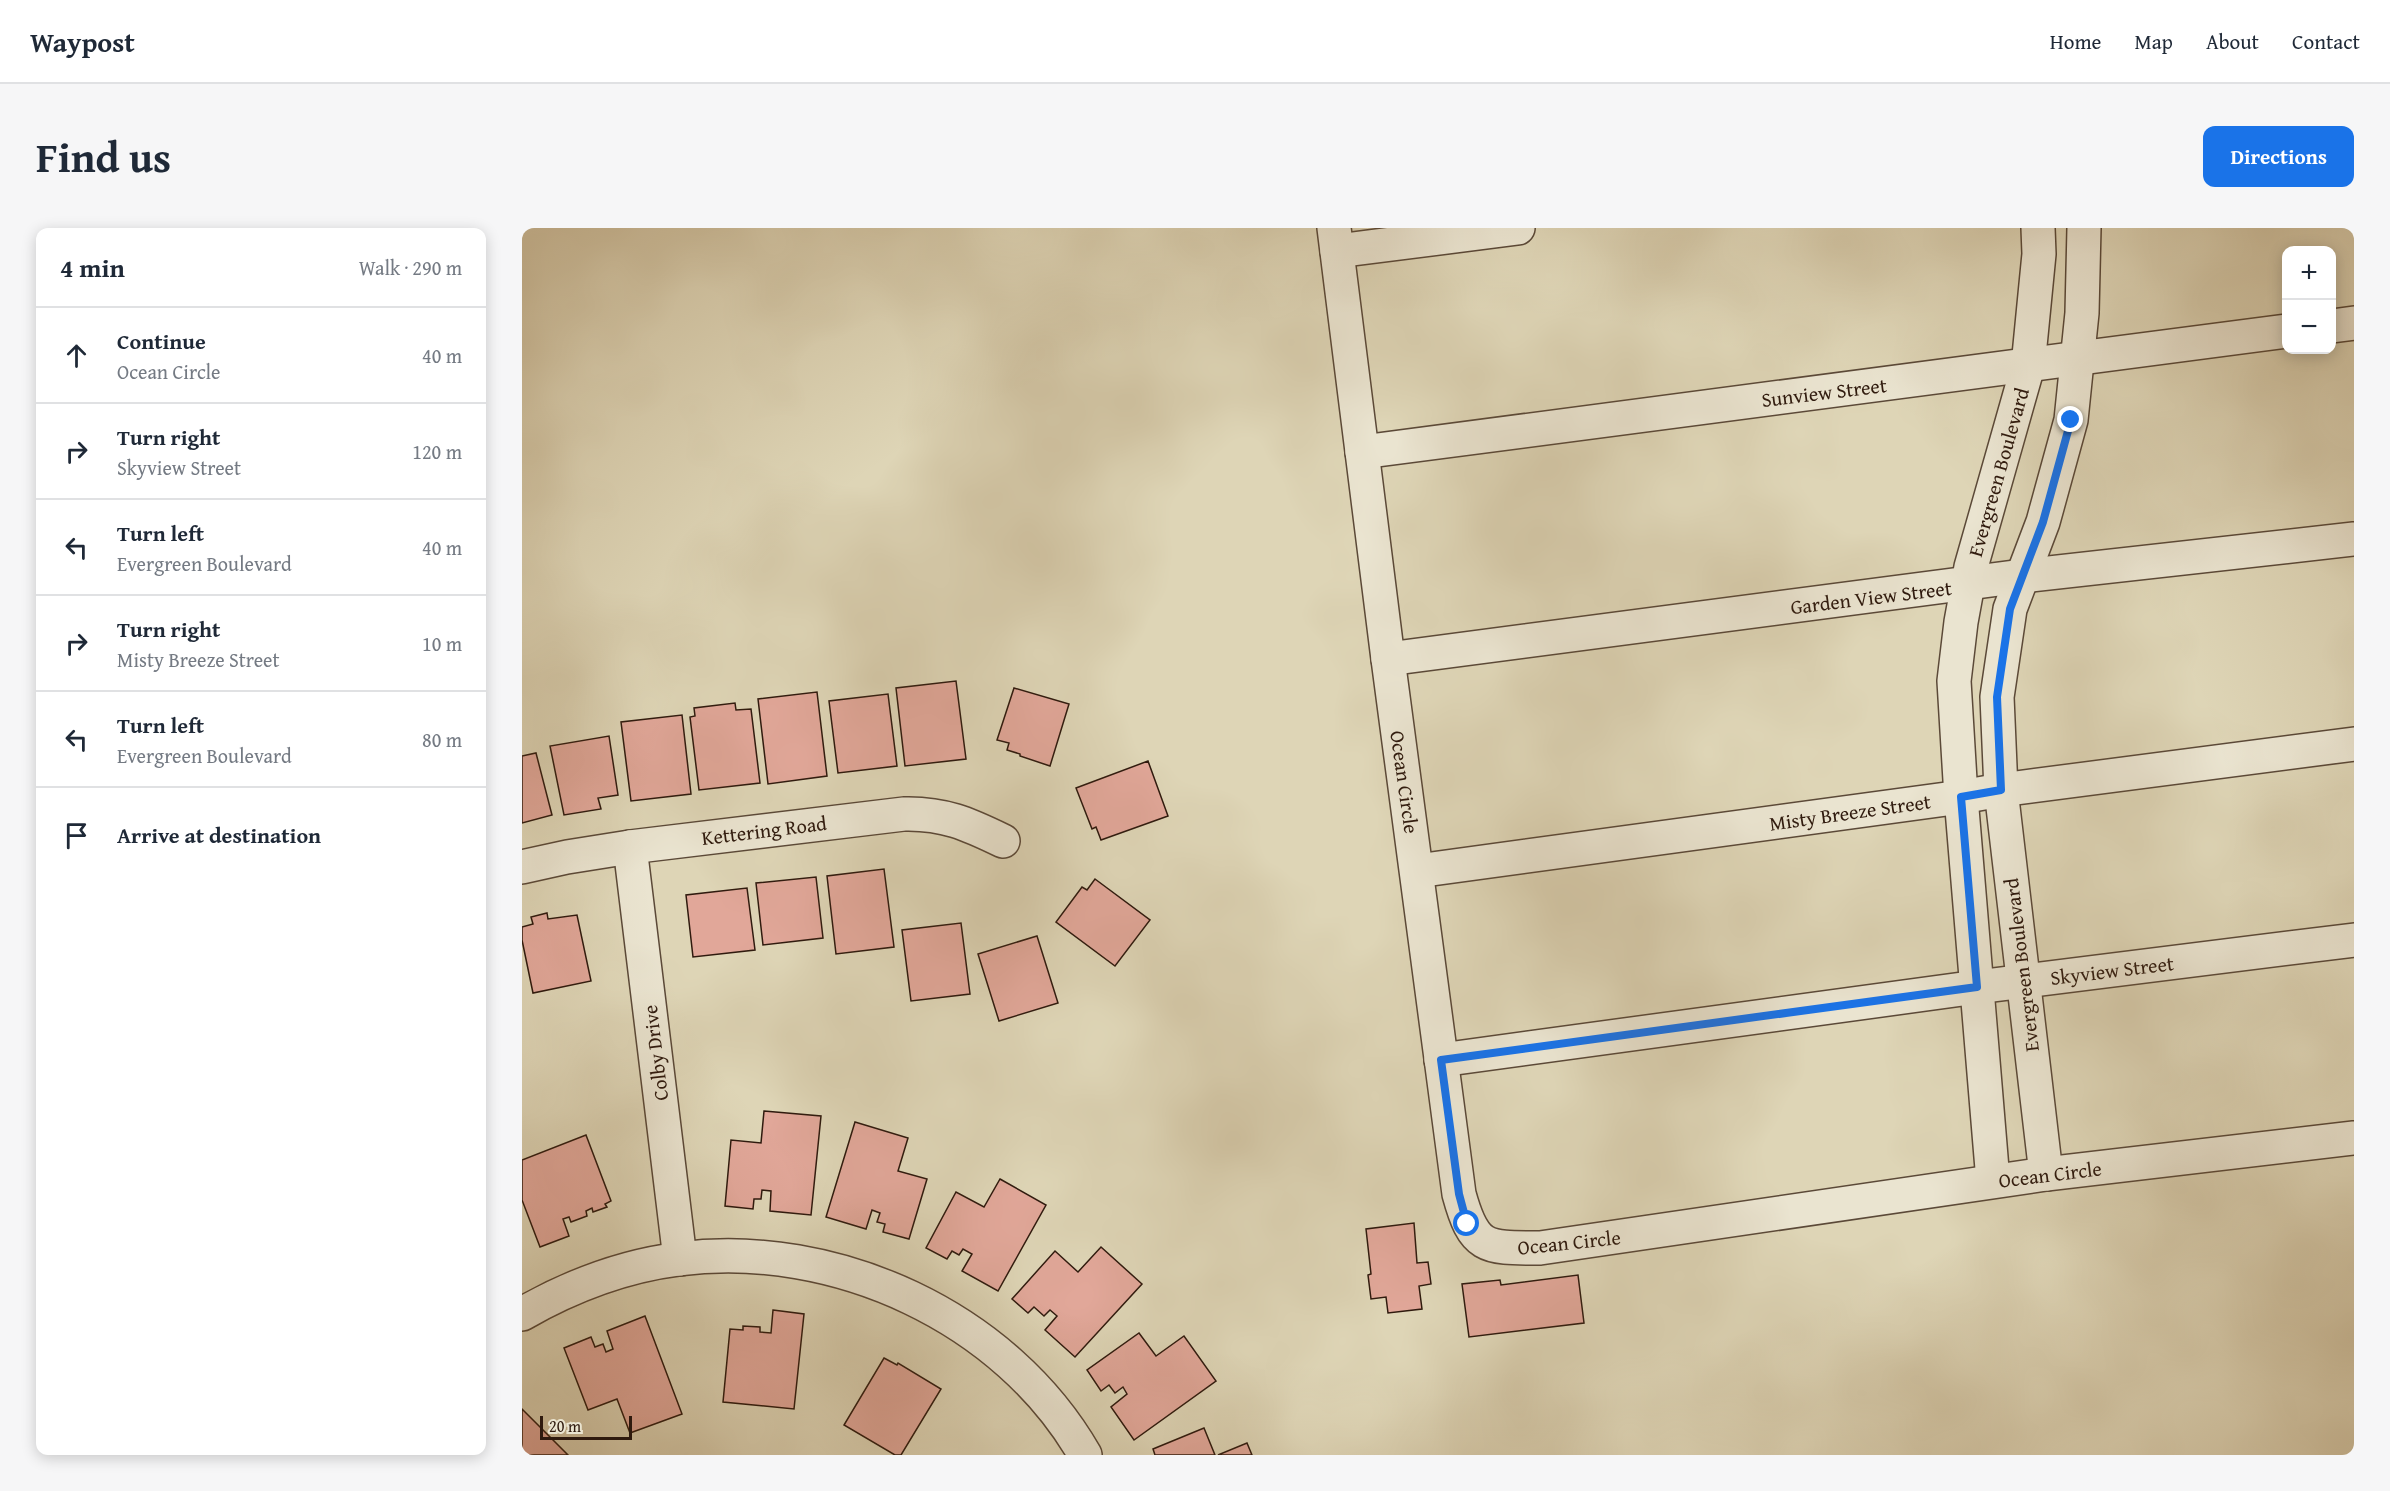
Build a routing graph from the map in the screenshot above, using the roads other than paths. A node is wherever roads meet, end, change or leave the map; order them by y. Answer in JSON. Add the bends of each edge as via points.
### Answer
{"nodes":[{"id":1,"x":1518,"y":228,"type":"edge"},
{"id":2,"x":2038,"y":228,"type":"edge"},
{"id":3,"x":2084,"y":228,"type":"edge"},
{"id":4,"x":1335,"y":240,"type":"edge"},
{"id":5,"x":2354,"y":323,"type":"edge"},
{"id":6,"x":2336,"y":325,"type":"edge"},
{"id":7,"x":2282,"y":332,"type":"edge"},
{"id":8,"x":2078,"y":357,"type":"junction"},
{"id":9,"x":2028,"y":366,"type":"junction"},
{"id":10,"x":1362,"y":452,"type":"junction"},
{"id":11,"x":2354,"y":539,"type":"edge"},
{"id":12,"x":2022,"y":576,"type":"junction"},
{"id":13,"x":1967,"y":585,"type":"junction"},
{"id":14,"x":1388,"y":659,"type":"junction"},
{"id":15,"x":2354,"y":744,"type":"edge"},
{"id":16,"x":2001,"y":790,"type":"junction"},
{"id":17,"x":1961,"y":797,"type":"junction"},
{"id":18,"x":1003,"y":841,"type":"dead end"},
{"id":19,"x":630,"y":847,"type":"junction"},
{"id":20,"x":522,"y":867,"type":"edge"},
{"id":21,"x":1417,"y":871,"type":"junction"},
{"id":22,"x":2354,"y":940,"type":"edge"},
{"id":23,"x":2023,"y":981,"type":"junction"},
{"id":24,"x":1977,"y":987,"type":"junction"},
{"id":25,"x":1441,"y":1060,"type":"junction"},
{"id":26,"x":2354,"y":1138,"type":"edge"},
{"id":27,"x":2046,"y":1174,"type":"junction"},
{"id":28,"x":1994,"y":1181,"type":"junction"},
{"id":29,"x":680,"y":1259,"type":"junction"},
{"id":30,"x":522,"y":1314,"type":"edge"},
{"id":31,"x":1085,"y":1455,"type":"edge"}],
"edges":[{"from":1,"to":4,"type":"street"},
{"from":2,"to":9,"type":"street","name":"Evergreen Boulevard"},
{"from":3,"to":8,"type":"street","name":"Evergreen Boulevard"},
{"from":4,"to":10,"type":"street","name":"Ocean Circle"},
{"from":5,"to":6,"type":"street"},
{"from":7,"to":8,"type":"street","name":"Sunview Street"},
{"from":8,"to":9,"type":"street","name":"Sunview Street"},
{"from":8,"to":12,"type":"street","name":"Evergreen Boulevard","via":[[2071,420],[2043,522]]},
{"from":9,"to":10,"type":"street","name":"Sunview Street"},
{"from":9,"to":13,"type":"street","name":"Evergreen Boulevard"},
{"from":10,"to":14,"type":"street","name":"Ocean Circle"},
{"from":11,"to":12,"type":"street","name":"Garden View Street"},
{"from":12,"to":13,"type":"street","name":"Garden View Street"},
{"from":12,"to":16,"type":"street","name":"Evergreen Boulevard","via":[[2010,609],[1997,697]]},
{"from":13,"to":14,"type":"street","name":"Garden View Street"},
{"from":13,"to":17,"type":"street","name":"Evergreen Boulevard","via":[[1954,681]]},
{"from":14,"to":21,"type":"street","name":"Ocean Circle"},
{"from":15,"to":16,"type":"street","name":"Misty Breeze Street"},
{"from":16,"to":17,"type":"street","name":"Misty Breeze Street"},
{"from":16,"to":23,"type":"street","name":"Evergreen Boulevard"},
{"from":17,"to":21,"type":"street","name":"Misty Breeze Street"},
{"from":17,"to":24,"type":"street","name":"Evergreen Boulevard"},
{"from":18,"to":19,"type":"street","name":"Kettering Road","via":[[962,821],[913,813]]},
{"from":19,"to":20,"type":"street","name":"Kettering Road"},
{"from":19,"to":29,"type":"street","name":"Colby Drive"},
{"from":21,"to":25,"type":"street","name":"Ocean Circle"},
{"from":22,"to":23,"type":"street","name":"Skyview Street"},
{"from":23,"to":24,"type":"street","name":"Skyview Street"},
{"from":23,"to":27,"type":"street","name":"Evergreen Boulevard"},
{"from":24,"to":25,"type":"street","name":"Skyview Street"},
{"from":24,"to":28,"type":"street","name":"Evergreen Boulevard"},
{"from":25,"to":28,"type":"street","name":"Ocean Circle","via":[[1459,1194],[1467,1224],[1481,1241],[1506,1248],[1540,1248]]},
{"from":26,"to":27,"type":"street","name":"Ocean Circle"},
{"from":27,"to":28,"type":"street","name":"Ocean Circle"},
{"from":29,"to":30,"type":"street","via":[[595,1279]]},
{"from":29,"to":31,"type":"street","via":[[735,1256],[813,1265],[912,1298],[970,1331],[1021,1374],[1065,1424]]}]}
